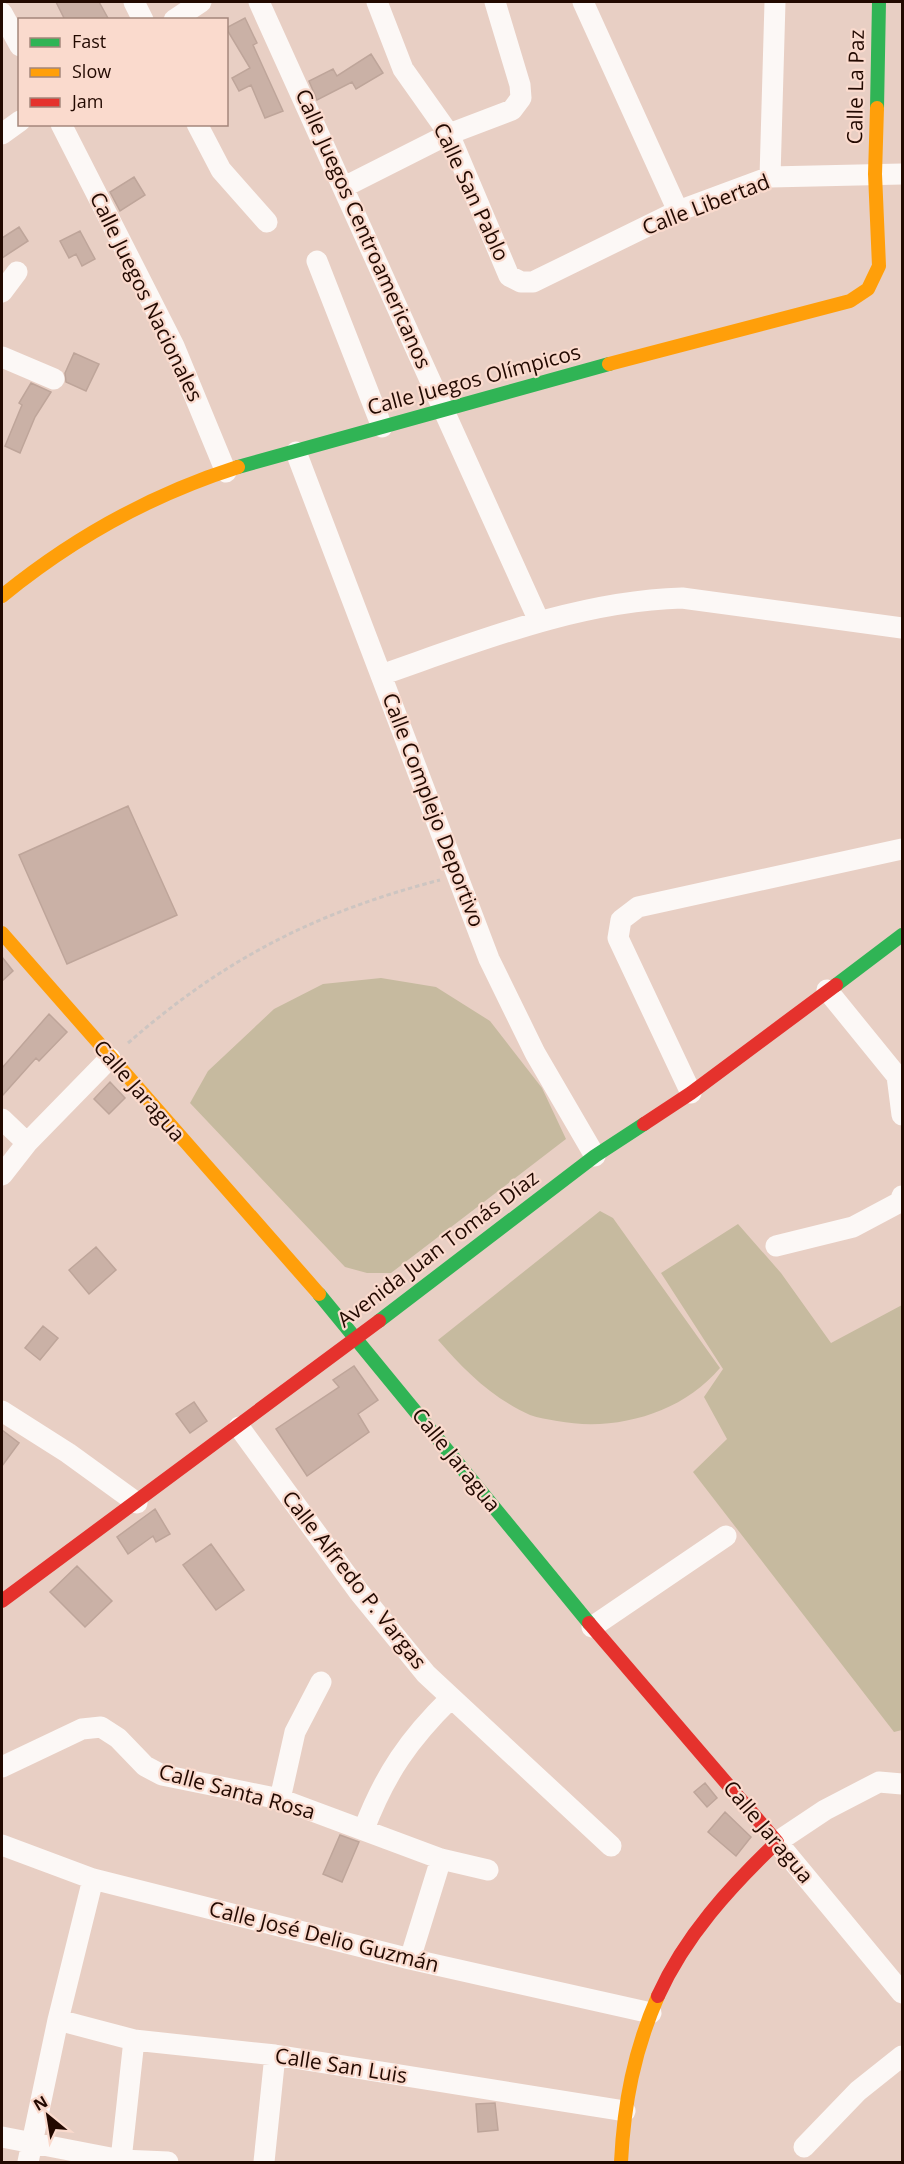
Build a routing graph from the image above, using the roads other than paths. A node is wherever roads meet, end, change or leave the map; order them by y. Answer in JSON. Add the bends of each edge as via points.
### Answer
{"nodes":[{"id":1,"x":134,"y":2,"type":"edge"},
{"id":2,"x":201,"y":2,"type":"edge"},
{"id":3,"x":259,"y":2,"type":"edge"},
{"id":4,"x":377,"y":2,"type":"edge"},
{"id":5,"x":495,"y":2,"type":"edge"},
{"id":6,"x":583,"y":2,"type":"edge"},
{"id":7,"x":775,"y":2,"type":"edge"},
{"id":8,"x":879,"y":2,"type":"edge"},
{"id":9,"x":2,"y":13,"type":"edge"},
{"id":10,"x":142,"y":18,"type":"edge"},
{"id":11,"x":177,"y":18,"type":"edge"},
{"id":12,"x":18,"y":42,"type":"edge"},
{"id":13,"x":18,"y":123,"type":"edge"},
{"id":14,"x":62,"y":126,"type":"edge"},
{"id":15,"x":198,"y":126,"type":"edge"},
{"id":16,"x":2,"y":134,"type":"edge"},
{"id":17,"x":449,"y":135,"type":"junction"},
{"id":18,"x":875,"y":174,"type":"junction"},
{"id":19,"x":903,"y":174,"type":"edge"},
{"id":20,"x":770,"y":177,"type":"junction"},
{"id":21,"x":344,"y":187,"type":"junction"},
{"id":22,"x":678,"y":212,"type":"junction"},
{"id":23,"x":267,"y":222,"type":"dead end"},
{"id":24,"x":317,"y":261,"type":"dead end"},
{"id":25,"x":17,"y":272,"type":"dead end"},
{"id":26,"x":521,"y":282,"type":"joint"},
{"id":27,"x":2,"y":292,"type":"edge"},
{"id":28,"x":2,"y":357,"type":"edge"},
{"id":29,"x":54,"y":379,"type":"dead end"},
{"id":30,"x":445,"y":408,"type":"junction"},
{"id":31,"x":382,"y":427,"type":"junction"},
{"id":32,"x":296,"y":452,"type":"junction"},
{"id":33,"x":226,"y":472,"type":"junction"},
{"id":34,"x":2,"y":596,"type":"edge"},
{"id":35,"x":539,"y":621,"type":"junction"},
{"id":36,"x":903,"y":628,"type":"edge"},
{"id":37,"x":381,"y":675,"type":"junction"},
{"id":38,"x":903,"y":849,"type":"edge"},
{"id":39,"x":2,"y":933,"type":"edge"},
{"id":40,"x":903,"y":935,"type":"edge"},
{"id":41,"x":827,"y":990,"type":"junction"},
{"id":42,"x":110,"y":1058,"type":"junction"},
{"id":43,"x":692,"y":1093,"type":"junction"},
{"id":44,"x":903,"y":1115,"type":"edge"},
{"id":45,"x":2,"y":1119,"type":"edge"},
{"id":46,"x":27,"y":1143,"type":"junction"},
{"id":47,"x":595,"y":1156,"type":"junction"},
{"id":48,"x":2,"y":1175,"type":"edge"},
{"id":49,"x":903,"y":1196,"type":"edge"},
{"id":50,"x":776,"y":1246,"type":"dead end"},
{"id":51,"x":357,"y":1338,"type":"junction"},
{"id":52,"x":2,"y":1411,"type":"edge"},
{"id":53,"x":240,"y":1427,"type":"junction"},
{"id":54,"x":137,"y":1503,"type":"junction"},
{"id":55,"x":726,"y":1536,"type":"dead end"},
{"id":56,"x":2,"y":1601,"type":"edge"},
{"id":57,"x":592,"y":1627,"type":"junction"},
{"id":58,"x":321,"y":1682,"type":"dead end"},
{"id":59,"x":451,"y":1698,"type":"junction"},
{"id":60,"x":2,"y":1767,"type":"edge"},
{"id":61,"x":903,"y":1784,"type":"edge"},
{"id":62,"x":280,"y":1799,"type":"junction"},
{"id":63,"x":364,"y":1829,"type":"junction"},
{"id":64,"x":777,"y":1842,"type":"junction"},
{"id":65,"x":2,"y":1845,"type":"edge"},
{"id":66,"x":611,"y":1846,"type":"dead end"},
{"id":67,"x":441,"y":1859,"type":"junction"},
{"id":68,"x":488,"y":1870,"type":"dead end"},
{"id":69,"x":93,"y":1879,"type":"junction"},
{"id":70,"x":410,"y":1959,"type":"junction"},
{"id":71,"x":903,"y":1994,"type":"edge"},
{"id":72,"x":651,"y":2013,"type":"junction"},
{"id":73,"x":58,"y":2020,"type":"junction"},
{"id":74,"x":134,"y":2040,"type":"junction"},
{"id":75,"x":275,"y":2055,"type":"junction"},
{"id":76,"x":903,"y":2056,"type":"edge"},
{"id":77,"x":625,"y":2111,"type":"junction"},
{"id":78,"x":2,"y":2137,"type":"edge"},
{"id":79,"x":31,"y":2141,"type":"junction"},
{"id":80,"x":804,"y":2147,"type":"dead end"},
{"id":81,"x":121,"y":2160,"type":"junction"},
{"id":82,"x":28,"y":2163,"type":"edge"},
{"id":83,"x":168,"y":2163,"type":"edge"},
{"id":84,"x":264,"y":2163,"type":"edge"},
{"id":85,"x":621,"y":2163,"type":"edge"}],
"edges":[{"from":1,"to":10,"type":"street"},
{"from":2,"to":11,"type":"street"},
{"from":3,"to":21,"type":"street","name":"Calle Juegos Centroamericanos"},
{"from":4,"to":17,"type":"street","name":"Calle San Pablo","via":[[403,69]]},
{"from":5,"to":17,"type":"street","via":[[521,99],[512,110]]},
{"from":6,"to":22,"type":"street"},
{"from":7,"to":20,"type":"street"},
{"from":8,"to":18,"type":"street","name":"Calle La Paz"},
{"from":9,"to":12,"type":"street"},
{"from":13,"to":16,"type":"street"},
{"from":14,"to":33,"type":"street","name":"Calle Juegos Nacionales","via":[[174,346]]},
{"from":15,"to":23,"type":"street","via":[[221,170]]},
{"from":17,"to":21,"type":"street"},
{"from":17,"to":26,"type":"street","name":"Calle San Pablo","via":[[509,276]]},
{"from":18,"to":19,"type":"street","name":"Calle Libertad"},
{"from":18,"to":20,"type":"street","name":"Calle Libertad"},
{"from":18,"to":30,"type":"street","name":"Calle Juegos Olímpicos","via":[[879,266],[868,289],[850,301]]},
{"from":20,"to":22,"type":"street","name":"Calle Libertad"},
{"from":21,"to":30,"type":"street","name":"Calle Juegos Centroamericanos"},
{"from":22,"to":26,"type":"street","name":"Calle Libertad","via":[[532,282]]},
{"from":24,"to":31,"type":"street"},
{"from":25,"to":27,"type":"street"},
{"from":28,"to":29,"type":"street"},
{"from":30,"to":31,"type":"street","name":"Calle Juegos Olímpicos"},
{"from":30,"to":35,"type":"street","name":"Calle Juegos Centroamericanos"},
{"from":31,"to":32,"type":"street","name":"Calle Juegos Olímpicos"},
{"from":32,"to":33,"type":"street","name":"Calle Juegos Olímpicos"},
{"from":32,"to":37,"type":"street","name":"Calle Complejo Deportivo"},
{"from":33,"to":34,"type":"street","name":"Calle Juegos Olímpicos","via":[[113,519],[46,558]]},
{"from":35,"to":36,"type":"street","via":[[646,599],[682,598]]},
{"from":35,"to":37,"type":"street"},
{"from":37,"to":47,"type":"street","name":"Calle Complejo Deportivo","via":[[489,959],[536,1053]]},
{"from":38,"to":43,"type":"street","via":[[638,906],[621,920],[618,938]]},
{"from":39,"to":42,"type":"street","name":"Calle Jaragua"},
{"from":40,"to":41,"type":"street","name":"Avenida Juan Tomás Díaz"},
{"from":41,"to":43,"type":"street","name":"Avenida Juan Tomás Díaz"},
{"from":41,"to":44,"type":"street","via":[[897,1076]]},
{"from":42,"to":46,"type":"street"},
{"from":42,"to":51,"type":"street","name":"Calle Jaragua"},
{"from":43,"to":47,"type":"street","name":"Avenida Juan Tomás Díaz"},
{"from":45,"to":46,"type":"street"},
{"from":46,"to":48,"type":"street"},
{"from":47,"to":51,"type":"street","name":"Avenida Juan Tomás Díaz"},
{"from":49,"to":50,"type":"street","via":[[900,1202],[853,1227]]},
{"from":51,"to":53,"type":"street","name":"Avenida Juan Tomás Díaz"},
{"from":51,"to":57,"type":"street","name":"Calle Jaragua"},
{"from":52,"to":54,"type":"street"},
{"from":53,"to":54,"type":"street","name":"Avenida Juan Tomás Díaz"},
{"from":53,"to":59,"type":"street","name":"Calle Alfredo P. Vargas","via":[[359,1592],[426,1674]]},
{"from":54,"to":56,"type":"street","name":"Avenida Juan Tomás Díaz"},
{"from":55,"to":57,"type":"street"},
{"from":57,"to":64,"type":"street","name":"Calle Jaragua"},
{"from":58,"to":62,"type":"street","via":[[295,1732]]},
{"from":59,"to":63,"type":"street","via":[[397,1758]]},
{"from":59,"to":66,"type":"street","name":"Calle Alfredo P. Vargas"},
{"from":60,"to":62,"type":"street","name":"Calle Santa Rosa","via":[[82,1729],[101,1727],[118,1738],[145,1766],[162,1775]]},
{"from":61,"to":64,"type":"street","via":[[879,1782],[825,1810]]},
{"from":62,"to":63,"type":"street","name":"Calle Santa Rosa"},
{"from":63,"to":67,"type":"street","name":"Calle Santa Rosa"},
{"from":64,"to":71,"type":"street","name":"Calle Jaragua"},
{"from":64,"to":72,"type":"street","via":[[746,1870],[701,1922],[665,1981]]},
{"from":65,"to":69,"type":"street","name":"Calle José Delio Guzmán"},
{"from":67,"to":68,"type":"street","name":"Calle Santa Rosa"},
{"from":67,"to":70,"type":"street"},
{"from":69,"to":70,"type":"street","name":"Calle José Delio Guzmán"},
{"from":69,"to":73,"type":"street"},
{"from":70,"to":72,"type":"street","name":"Calle José Delio Guzmán"},
{"from":72,"to":77,"type":"street","via":[[635,2061]]},
{"from":73,"to":74,"type":"street","name":"Calle San Luis"},
{"from":73,"to":79,"type":"street"},
{"from":74,"to":75,"type":"street","name":"Calle San Luis"},
{"from":74,"to":81,"type":"street"},
{"from":75,"to":77,"type":"street","name":"Calle San Luis"},
{"from":75,"to":84,"type":"street"},
{"from":76,"to":80,"type":"street","via":[[858,2091]]},
{"from":77,"to":85,"type":"street"},
{"from":78,"to":79,"type":"street"},
{"from":79,"to":81,"type":"street"},
{"from":79,"to":82,"type":"street"},
{"from":81,"to":83,"type":"street"}]}
